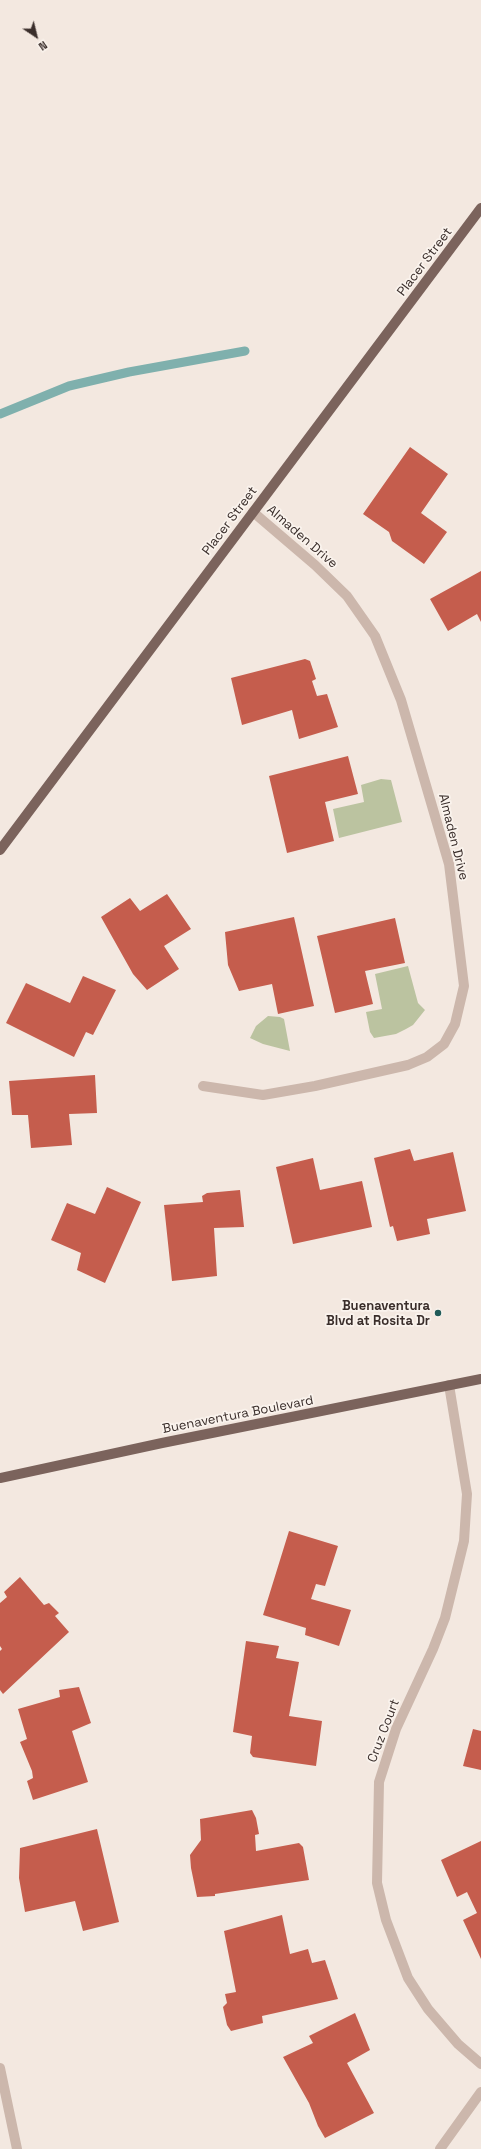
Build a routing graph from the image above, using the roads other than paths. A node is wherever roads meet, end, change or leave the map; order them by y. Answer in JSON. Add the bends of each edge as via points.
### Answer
{"nodes":[{"id":1,"x":481,"y":208,"type":"edge"},
{"id":2,"x":253,"y":512,"type":"junction"},
{"id":3,"x":0,"y":850,"type":"edge"},
{"id":4,"x":203,"y":1086,"type":"dead end"},
{"id":5,"x":481,"y":1379,"type":"edge"},
{"id":6,"x":449,"y":1385,"type":"junction"},
{"id":7,"x":0,"y":1478,"type":"edge"},
{"id":8,"x":481,"y":2064,"type":"edge"},
{"id":9,"x":0,"y":2068,"type":"edge"},
{"id":10,"x":481,"y":2092,"type":"edge"},
{"id":11,"x":17,"y":2149,"type":"edge"},
{"id":12,"x":440,"y":2149,"type":"edge"}],
"edges":[{"from":1,"to":2,"type":"main road","name":"Placer Street"},
{"from":2,"to":3,"type":"main road","name":"Placer Street"},
{"from":2,"to":4,"type":"street","name":"Almaden Drive","via":[[316,565],[348,596],[375,636],[401,700],[449,864],[464,986],[455,1024],[444,1044],[427,1057],[408,1065],[263,1095]]},
{"from":5,"to":6,"type":"main road","name":"Buenaventura Boulevard"},
{"from":6,"to":7,"type":"main road","name":"Buenaventura Boulevard"},
{"from":6,"to":8,"type":"street","name":"Cruz Court","via":[[467,1494],[464,1540],[445,1618],[396,1729],[379,1782],[377,1883],[386,1920],[408,1978],[428,2009],[458,2044]]},
{"from":9,"to":11,"type":"street"},
{"from":10,"to":12,"type":"street"}]}
